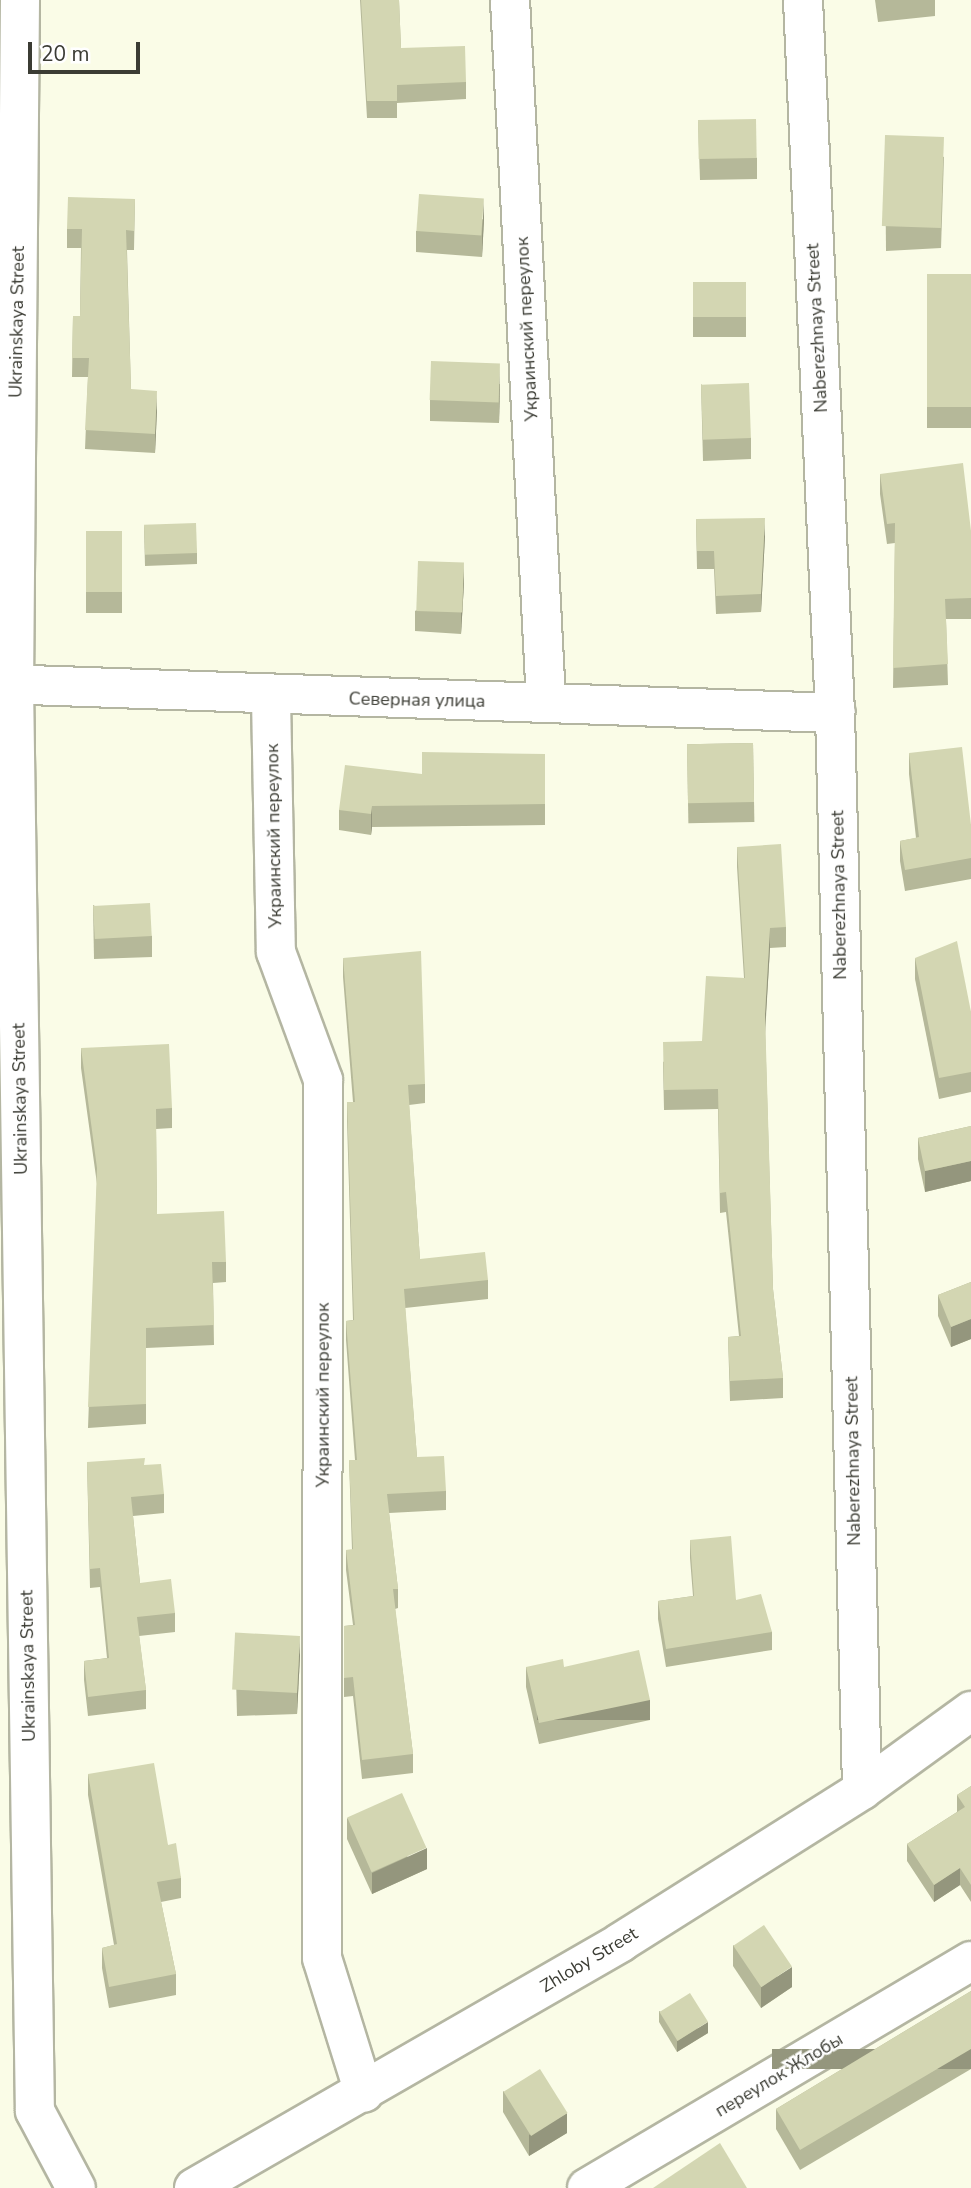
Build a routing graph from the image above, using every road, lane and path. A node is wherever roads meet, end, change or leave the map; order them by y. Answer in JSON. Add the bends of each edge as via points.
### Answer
{"nodes":[{"id":1,"x":20,"y":0,"type":"edge"},
{"id":2,"x":510,"y":0,"type":"edge"},
{"id":3,"x":803,"y":0,"type":"edge"},
{"id":4,"x":7,"y":685,"type":"edge"},
{"id":5,"x":271,"y":698,"type":"junction"},
{"id":6,"x":546,"y":701,"type":"junction"},
{"id":7,"x":835,"y":713,"type":"junction"},
{"id":8,"x":971,"y":1712,"type":"edge"},
{"id":9,"x":862,"y":1790,"type":"junction"},
{"id":10,"x":971,"y":1961,"type":"edge"},
{"id":11,"x":364,"y":2093,"type":"junction"},
{"id":12,"x":76,"y":2188,"type":"edge"},
{"id":13,"x":194,"y":2188,"type":"edge"},
{"id":14,"x":587,"y":2188,"type":"edge"}],
"edges":[{"from":1,"to":4,"type":"street","name":"Ukrainskaya Street"},
{"from":2,"to":6,"type":"street","name":"Украинский переулок"},
{"from":3,"to":7,"type":"street","name":"Naberezhnaya Street"},
{"from":4,"to":5,"type":"street","name":"Северная улица"},
{"from":4,"to":12,"type":"street","name":"Ukrainskaya Street","via":[[35,2111]]},
{"from":5,"to":6,"type":"street","name":"Северная улица"},
{"from":5,"to":11,"type":"street","name":"Украинский переулок","via":[[276,952],[323,1080],[322,1958]]},
{"from":6,"to":7,"type":"street","name":"Северная улица"},
{"from":7,"to":9,"type":"street","name":"Naberezhnaya Street"},
{"from":8,"to":9,"type":"street","name":"Zhloby Street"},
{"from":9,"to":11,"type":"street","name":"Zhloby Street","via":[[621,1942]]},
{"from":10,"to":14,"type":"street","name":"переулок Жлобы"},
{"from":11,"to":13,"type":"street","name":"Zhloby Street"}]}
